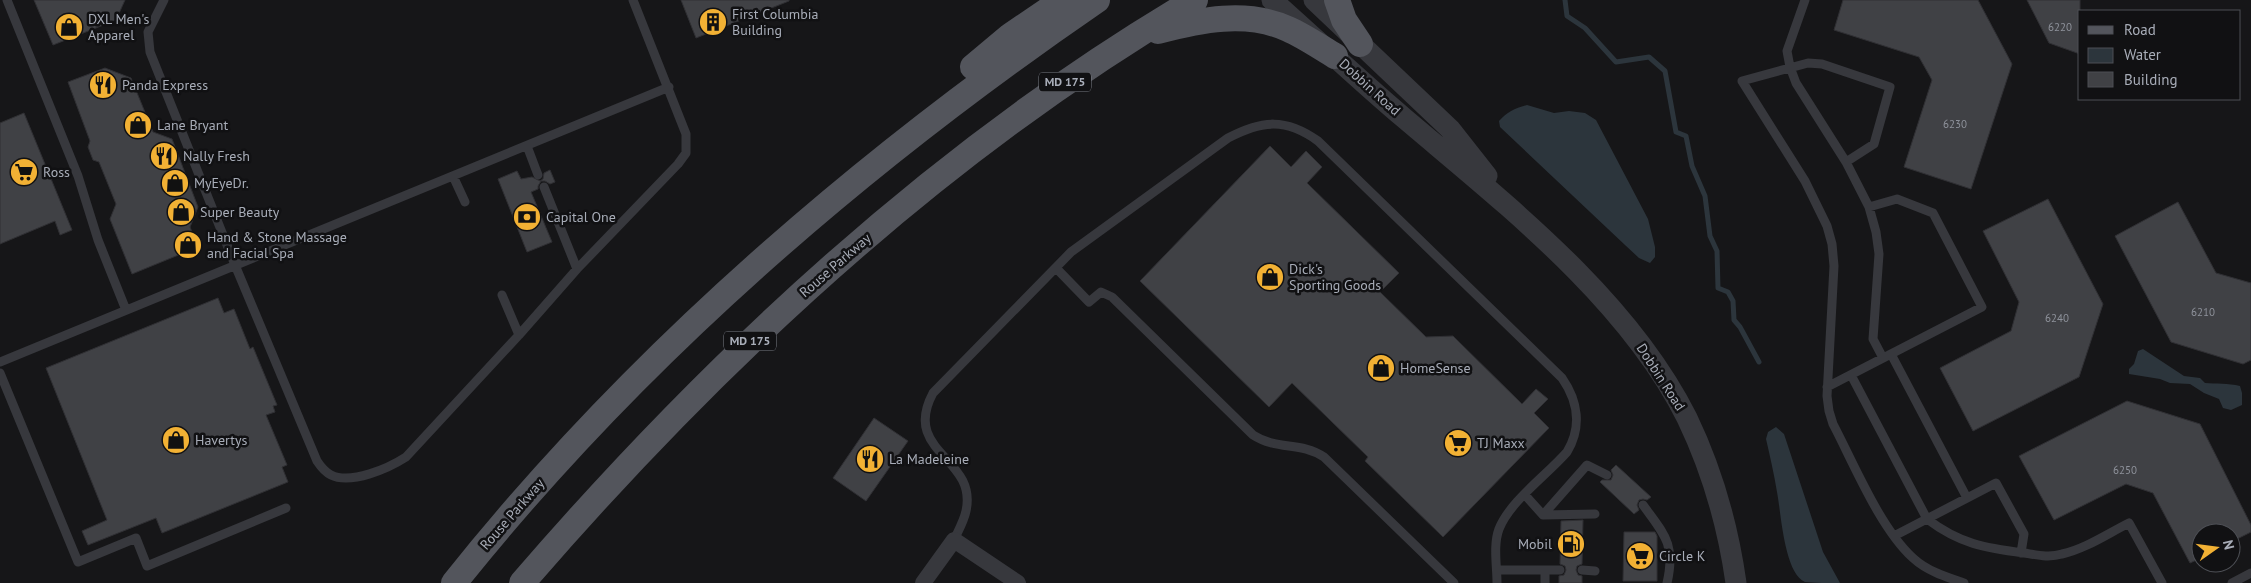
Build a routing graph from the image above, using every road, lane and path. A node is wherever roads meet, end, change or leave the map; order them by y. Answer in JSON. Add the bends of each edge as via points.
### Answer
{"nodes":[{"id":1,"x":7,"y":0,"type":"edge"},
{"id":2,"x":164,"y":0,"type":"edge"},
{"id":3,"x":633,"y":0,"type":"edge"},
{"id":4,"x":1063,"y":0,"type":"edge"},
{"id":5,"x":1097,"y":0,"type":"edge"},
{"id":6,"x":1195,"y":0,"type":"edge"},
{"id":7,"x":1272,"y":0,"type":"edge"},
{"id":8,"x":1314,"y":0,"type":"edge"},
{"id":9,"x":1337,"y":0,"type":"edge"},
{"id":10,"x":1805,"y":0,"type":"edge"},
{"id":11,"x":1128,"y":39,"type":"junction"},
{"id":12,"x":1360,"y":44,"type":"junction"},
{"id":13,"x":1335,"y":56,"type":"junction"},
{"id":14,"x":1790,"y":67,"type":"junction"},
{"id":15,"x":669,"y":87,"type":"junction"},
{"id":16,"x":527,"y":146,"type":"junction"},
{"id":17,"x":1846,"y":162,"type":"junction"},
{"id":18,"x":538,"y":175,"type":"dead end"},
{"id":19,"x":453,"y":176,"type":"junction"},
{"id":20,"x":544,"y":187,"type":"dead end"},
{"id":21,"x":464,"y":202,"type":"dead end"},
{"id":22,"x":1870,"y":207,"type":"junction"},
{"id":23,"x":1516,"y":212,"type":"junction"},
{"id":24,"x":235,"y":265,"type":"junction"},
{"id":25,"x":1056,"y":268,"type":"junction"},
{"id":26,"x":577,"y":269,"type":"junction"},
{"id":27,"x":502,"y":295,"type":"dead end"},
{"id":28,"x":710,"y":308,"type":"junction"},
{"id":29,"x":126,"y":310,"type":"junction"},
{"id":30,"x":519,"y":335,"type":"junction"},
{"id":31,"x":1887,"y":356,"type":"junction"},
{"id":32,"x":0,"y":362,"type":"edge"},
{"id":33,"x":0,"y":372,"type":"edge"},
{"id":34,"x":1851,"y":375,"type":"junction"},
{"id":35,"x":1827,"y":387,"type":"junction"},
{"id":36,"x":1607,"y":475,"type":"dead end"},
{"id":37,"x":1525,"y":495,"type":"junction"},
{"id":38,"x":1967,"y":498,"type":"junction"},
{"id":39,"x":1643,"y":505,"type":"dead end"},
{"id":40,"x":286,"y":508,"type":"dead end"},
{"id":41,"x":1595,"y":514,"type":"dead end"},
{"id":42,"x":1543,"y":515,"type":"junction"},
{"id":43,"x":1928,"y":519,"type":"junction"},
{"id":44,"x":1894,"y":536,"type":"junction"},
{"id":45,"x":954,"y":540,"type":"junction"},
{"id":46,"x":2021,"y":553,"type":"junction"},
{"id":47,"x":1497,"y":570,"type":"junction"},
{"id":48,"x":1544,"y":570,"type":"junction"},
{"id":49,"x":1560,"y":570,"type":"dead end"},
{"id":50,"x":1582,"y":570,"type":"dead end"},
{"id":51,"x":1595,"y":570,"type":"dead end"},
{"id":52,"x":2251,"y":573,"type":"edge"},
{"id":53,"x":454,"y":583,"type":"edge"},
{"id":54,"x":522,"y":583,"type":"edge"},
{"id":55,"x":924,"y":583,"type":"edge"},
{"id":56,"x":1018,"y":583,"type":"edge"},
{"id":57,"x":1454,"y":583,"type":"edge"},
{"id":58,"x":1497,"y":583,"type":"edge"},
{"id":59,"x":1545,"y":583,"type":"edge"},
{"id":60,"x":1667,"y":583,"type":"edge"},
{"id":61,"x":1736,"y":583,"type":"edge"},
{"id":62,"x":1964,"y":583,"type":"edge"},
{"id":63,"x":2162,"y":583,"type":"edge"},
{"id":64,"x":2232,"y":583,"type":"edge"}],
"edges":[{"from":1,"to":29,"type":"lane","via":[[78,176],[98,240]]},
{"from":2,"to":24,"type":"lane","via":[[148,32],[150,52]]},
{"from":3,"to":15,"type":"lane"},
{"from":4,"to":28,"type":"main road","via":[[1010,36],[926,106],[793,225]]},
{"from":5,"to":28,"type":"main road","name":"Rouse Parkway","via":[[998,69],[881,158]]},
{"from":6,"to":11,"type":"main road","name":"Rouse Parkway","number":"MD 175"},
{"from":7,"to":13,"type":"street","name":"Dobbin Road"},
{"from":8,"to":12,"type":"street","name":"Dobbin Road"},
{"from":9,"to":12,"type":"main road","via":[[1344,20]]},
{"from":10,"to":14,"type":"lane","via":[[1787,51]]},
{"from":11,"to":13,"type":"main road","via":[[1204,21],[1251,18],[1287,28]]},
{"from":11,"to":54,"type":"main road","name":"Rouse Parkway","number":"MD 175","via":[[981,144],[832,267],[663,426]]},
{"from":12,"to":23,"type":"street","name":"Dobbin Road","via":[[1450,129]]},
{"from":13,"to":23,"type":"street","name":"Dobbin Road"},
{"from":14,"to":17,"type":"lane","via":[[1796,83]]},
{"from":14,"to":17,"type":"lane","via":[[1822,64],[1890,87],[1874,144]]},
{"from":14,"to":35,"type":"lane","via":[[1742,81],[1805,181],[1832,244],[1834,266]]},
{"from":15,"to":16,"type":"lane"},
{"from":15,"to":26,"type":"lane","via":[[686,134],[686,153]]},
{"from":16,"to":18,"type":"lane"},
{"from":16,"to":19,"type":"lane"},
{"from":17,"to":22,"type":"lane"},
{"from":19,"to":21,"type":"lane"},
{"from":19,"to":24,"type":"lane"},
{"from":20,"to":26,"type":"lane"},
{"from":22,"to":31,"type":"lane","via":[[1879,254],[1873,339]]},
{"from":22,"to":31,"type":"lane","via":[[1897,199],[1933,213],[1982,307]]},
{"from":23,"to":61,"type":"street","name":"Dobbin Road","via":[[1602,298],[1665,380],[1705,458],[1719,501]]},
{"from":24,"to":29,"type":"lane"},
{"from":24,"to":30,"type":"lane","via":[[317,461],[324,470],[341,478],[374,472],[394,465],[406,456]]},
{"from":25,"to":37,"type":"lane","via":[[1072,252],[1228,138],[1244,130],[1275,123],[1305,132],[1562,378],[1571,391],[1577,415],[1574,441]]},
{"from":25,"to":45,"type":"lane","via":[[934,392],[928,403],[925,415],[928,437],[956,469],[965,488],[966,511]]},
{"from":25,"to":57,"type":"lane","via":[[1089,302],[1100,292],[1112,297],[1253,435],[1269,444],[1310,448],[1324,457]]},
{"from":26,"to":30,"type":"lane"},
{"from":27,"to":30,"type":"lane"},
{"from":28,"to":53,"type":"main road","name":"Rouse Parkway","via":[[623,393],[542,480]]},
{"from":29,"to":32,"type":"lane"},
{"from":31,"to":34,"type":"lane"},
{"from":31,"to":38,"type":"lane"},
{"from":33,"to":40,"type":"lane","via":[[78,562],[136,538],[147,566]]},
{"from":34,"to":35,"type":"lane"},
{"from":34,"to":43,"type":"lane"},
{"from":35,"to":44,"type":"lane","via":[[1828,411],[1833,424]]},
{"from":36,"to":42,"type":"lane","via":[[1588,465]]},
{"from":37,"to":42,"type":"lane"},
{"from":37,"to":47,"type":"lane","via":[[1498,530]]},
{"from":38,"to":43,"type":"lane"},
{"from":38,"to":46,"type":"lane","via":[[1996,483],[2024,534]]},
{"from":39,"to":60,"type":"lane","via":[[1666,535],[1670,551]]},
{"from":41,"to":42,"type":"lane"},
{"from":43,"to":44,"type":"lane"},
{"from":43,"to":46,"type":"lane","via":[[1940,529],[1970,543]]},
{"from":44,"to":62,"type":"lane","via":[[1914,559],[1947,578]]},
{"from":45,"to":55,"type":"street"},
{"from":45,"to":56,"type":"street"},
{"from":46,"to":63,"type":"lane","via":[[2049,557],[2063,554],[2128,523]]},
{"from":47,"to":48,"type":"lane"},
{"from":47,"to":58,"type":"lane"},
{"from":48,"to":49,"type":"lane"},
{"from":48,"to":59,"type":"lane"},
{"from":50,"to":51,"type":"lane"},
{"from":52,"to":64,"type":"lane"}]}
